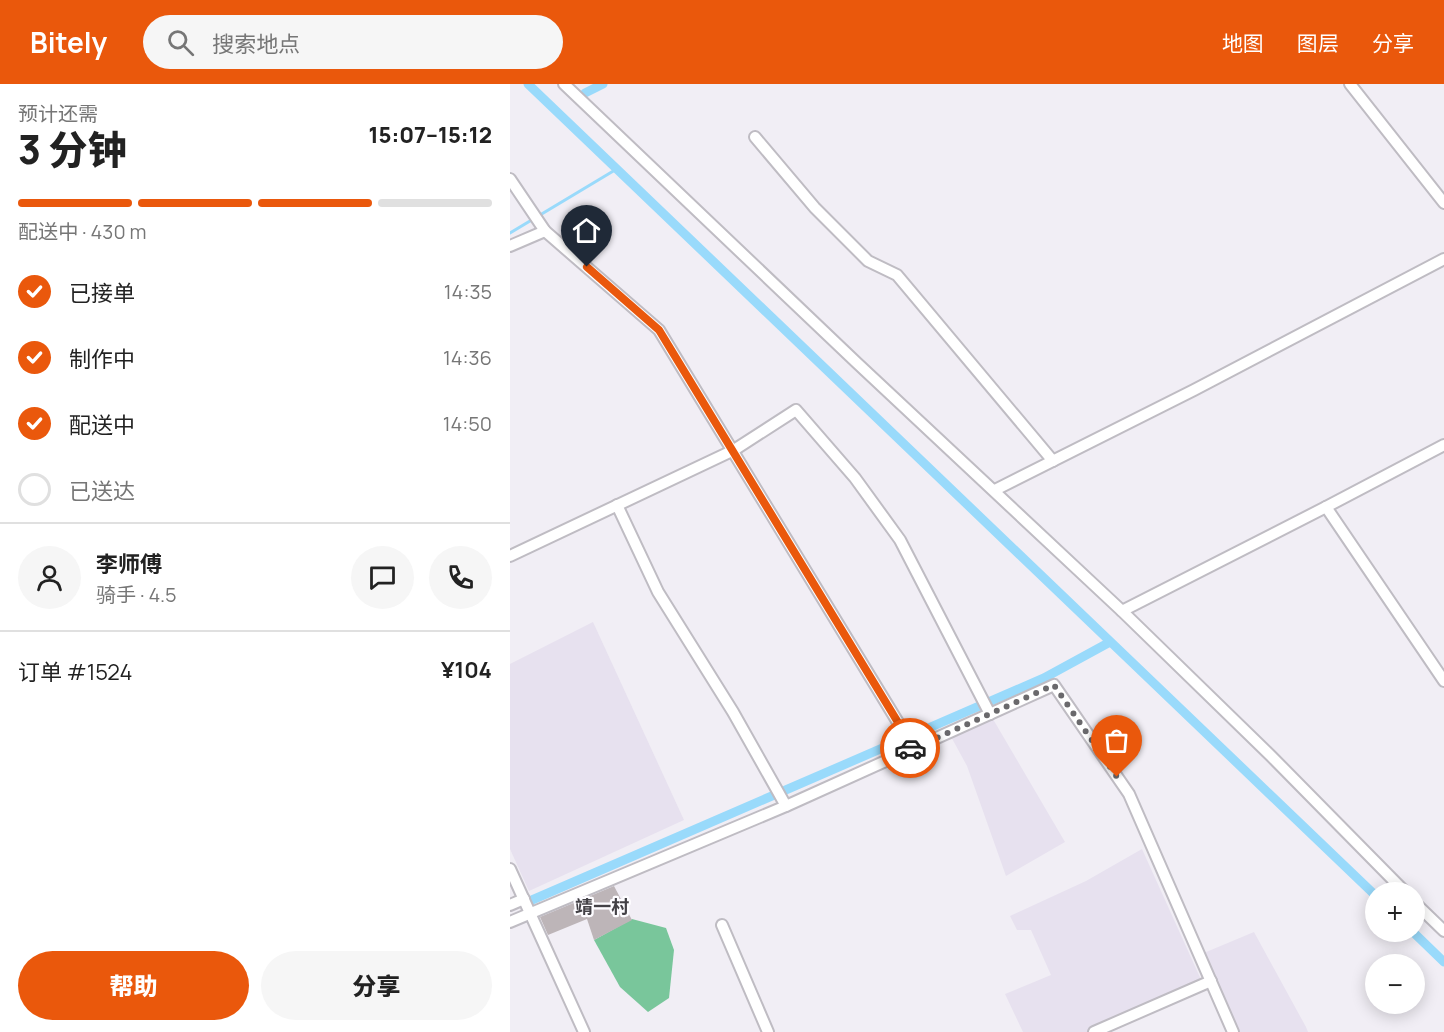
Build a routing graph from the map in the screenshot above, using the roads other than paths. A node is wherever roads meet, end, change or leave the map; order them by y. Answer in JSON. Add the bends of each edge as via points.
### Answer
{"nodes":[{"id":1,"x":564,"y":84,"type":"edge"},
{"id":2,"x":1350,"y":84,"type":"edge"},
{"id":3,"x":754,"y":137,"type":"dead end"},
{"id":4,"x":510,"y":179,"type":"edge"},
{"id":5,"x":1444,"y":203,"type":"edge"},
{"id":6,"x":545,"y":231,"type":"junction"},
{"id":7,"x":510,"y":246,"type":"edge"},
{"id":8,"x":1444,"y":259,"type":"edge"},
{"id":9,"x":1444,"y":445,"type":"edge"},
{"id":10,"x":732,"y":451,"type":"junction"},
{"id":11,"x":1053,"y":461,"type":"junction"},
{"id":12,"x":995,"y":490,"type":"junction"},
{"id":13,"x":617,"y":505,"type":"junction"},
{"id":14,"x":1326,"y":507,"type":"junction"},
{"id":15,"x":510,"y":556,"type":"edge"},
{"id":16,"x":1122,"y":611,"type":"junction"},
{"id":17,"x":1444,"y":681,"type":"edge"},
{"id":18,"x":990,"y":714,"type":"junction"},
{"id":19,"x":910,"y":750,"type":"junction"},
{"id":20,"x":786,"y":805,"type":"junction"},
{"id":21,"x":510,"y":869,"type":"edge"},
{"id":22,"x":1395,"y":882,"type":"edge"},
{"id":23,"x":524,"y":899,"type":"junction"},
{"id":24,"x":510,"y":904,"type":"edge"},
{"id":25,"x":531,"y":913,"type":"junction"},
{"id":26,"x":1425,"y":913,"type":"edge"},
{"id":27,"x":510,"y":922,"type":"edge"},
{"id":28,"x":722,"y":925,"type":"dead end"},
{"id":29,"x":1444,"y":931,"type":"edge"},
{"id":30,"x":1211,"y":981,"type":"junction"},
{"id":31,"x":584,"y":1032,"type":"edge"},
{"id":32,"x":768,"y":1032,"type":"edge"},
{"id":33,"x":1094,"y":1032,"type":"edge"},
{"id":34,"x":1233,"y":1032,"type":"edge"}],
"edges":[{"from":1,"to":12,"type":"street"},
{"from":2,"to":5,"type":"street"},
{"from":3,"to":11,"type":"street","via":[[815,208],[868,261],[897,275]]},
{"from":4,"to":6,"type":"street"},
{"from":6,"to":7,"type":"street"},
{"from":6,"to":10,"type":"street","via":[[659,330]]},
{"from":8,"to":11,"type":"street"},
{"from":9,"to":14,"type":"street"},
{"from":10,"to":13,"type":"street"},
{"from":10,"to":18,"type":"street","via":[[796,411],[855,478],[900,540]]},
{"from":10,"to":19,"type":"street","via":[[899,724]]},
{"from":11,"to":12,"type":"street"},
{"from":12,"to":16,"type":"street"},
{"from":13,"to":15,"type":"street"},
{"from":13,"to":20,"type":"street","via":[[658,592]]},
{"from":14,"to":16,"type":"street"},
{"from":14,"to":17,"type":"street"},
{"from":16,"to":22,"type":"street"},
{"from":18,"to":19,"type":"street"},
{"from":18,"to":30,"type":"street","via":[[1054,685],[1129,794]]},
{"from":19,"to":20,"type":"street"},
{"from":20,"to":25,"type":"street"},
{"from":21,"to":23,"type":"street"},
{"from":23,"to":24,"type":"street"},
{"from":23,"to":25,"type":"street"},
{"from":25,"to":27,"type":"street"},
{"from":25,"to":31,"type":"street"},
{"from":26,"to":29,"type":"street"},
{"from":28,"to":32,"type":"street"},
{"from":30,"to":33,"type":"street"},
{"from":30,"to":34,"type":"street"}]}
